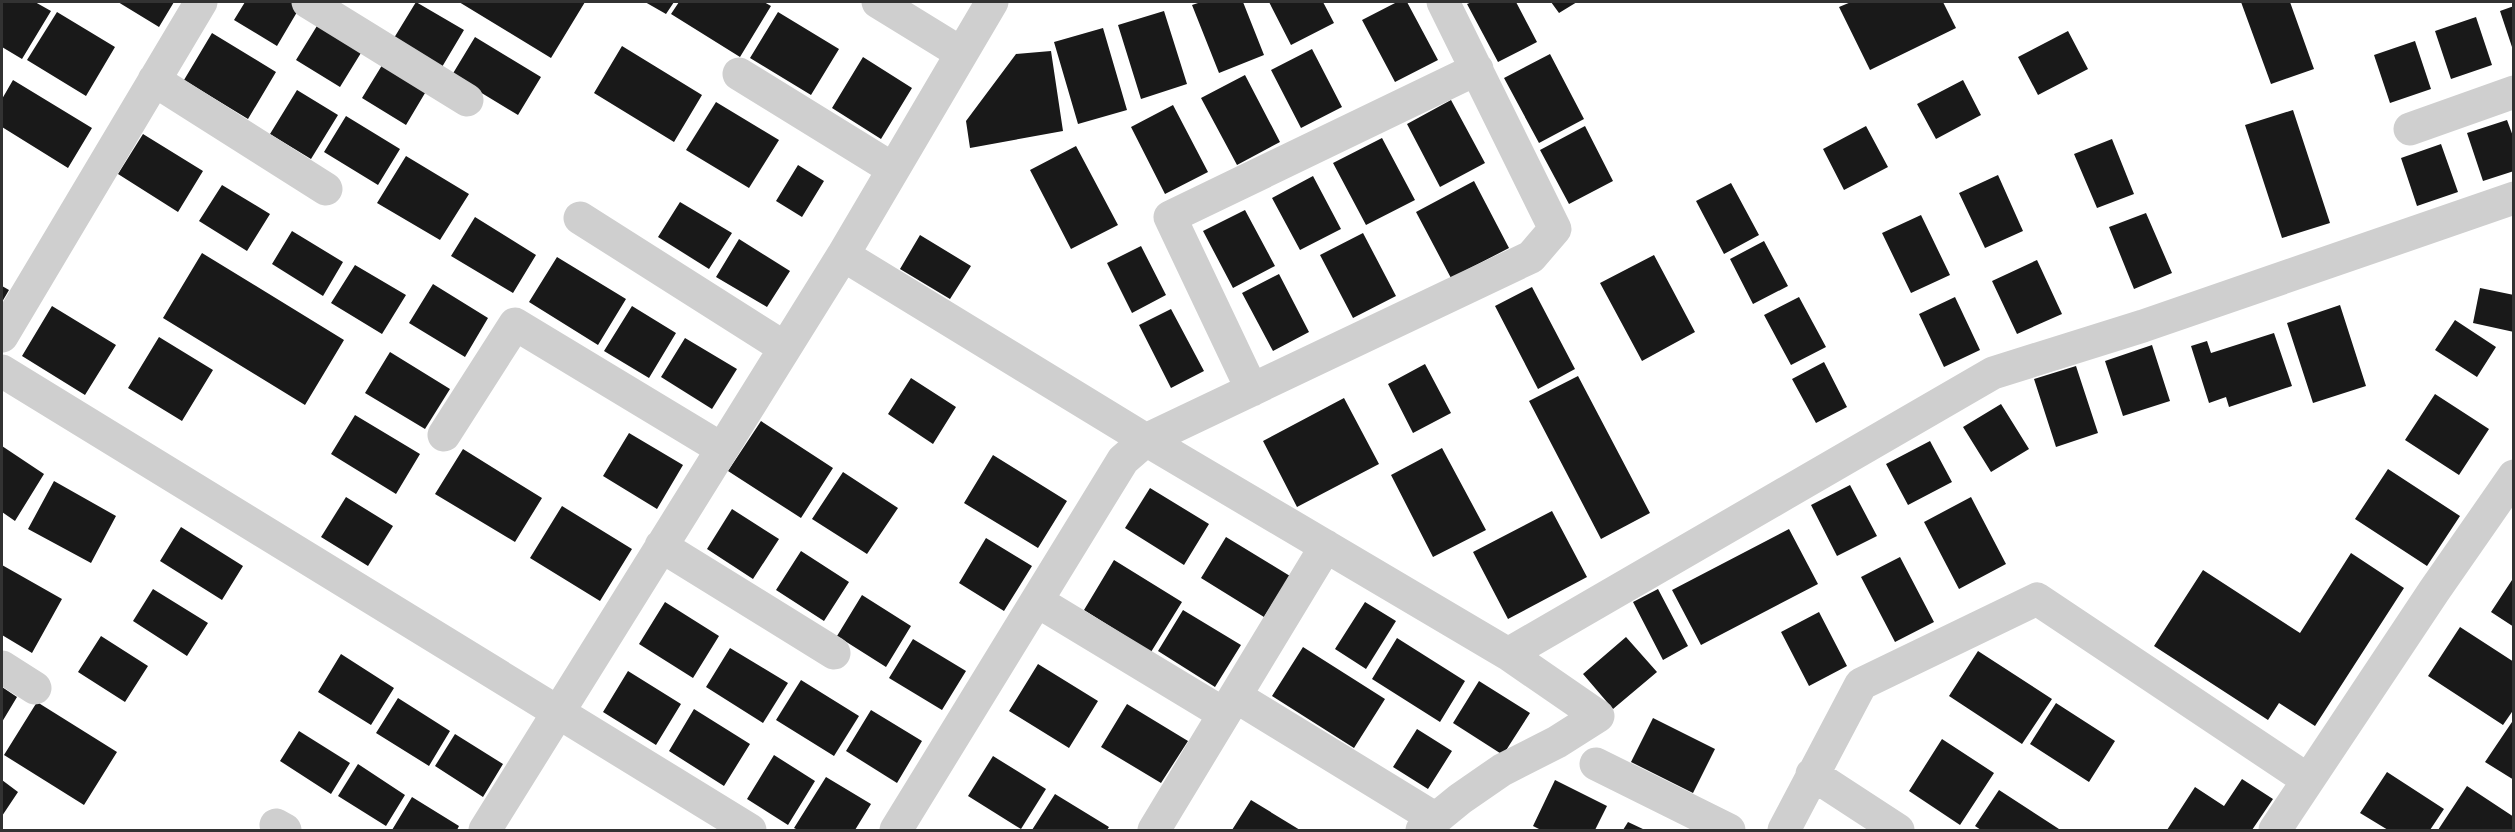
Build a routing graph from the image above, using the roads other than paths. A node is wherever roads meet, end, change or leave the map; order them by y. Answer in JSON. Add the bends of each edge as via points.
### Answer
{"nodes":[{"id":1,"x":201,"y":2,"type":"edge"},
{"id":2,"x":308,"y":2,"type":"edge"},
{"id":3,"x":878,"y":2,"type":"edge"},
{"id":4,"x":992,"y":2,"type":"edge"},
{"id":5,"x":1014,"y":2,"type":"edge"},
{"id":6,"x":1020,"y":2,"type":"edge"},
{"id":7,"x":1443,"y":2,"type":"edge"},
{"id":8,"x":962,"y":53,"type":"junction"},
{"id":9,"x":1477,"y":69,"type":"junction"},
{"id":10,"x":739,"y":74,"type":"dead end"},
{"id":11,"x":154,"y":80,"type":"junction"},
{"id":12,"x":2514,"y":92,"type":"edge"},
{"id":13,"x":467,"y":100,"type":"dead end"},
{"id":14,"x":2410,"y":129,"type":"dead end"},
{"id":15,"x":893,"y":170,"type":"junction"},
{"id":16,"x":326,"y":189,"type":"dead end"},
{"id":17,"x":2514,"y":198,"type":"edge"},
{"id":18,"x":580,"y":218,"type":"dead end"},
{"id":19,"x":843,"y":255,"type":"junction"},
{"id":20,"x":2,"y":336,"type":"edge"},
{"id":21,"x":785,"y":348,"type":"junction"},
{"id":22,"x":2,"y":371,"type":"edge"},
{"id":23,"x":1252,"y":390,"type":"junction"},
{"id":24,"x":444,"y":435,"type":"dead end"},
{"id":25,"x":1146,"y":440,"type":"junction"},
{"id":26,"x":722,"y":449,"type":"junction"},
{"id":27,"x":2514,"y":476,"type":"edge"},
{"id":28,"x":661,"y":546,"type":"junction"},
{"id":29,"x":1326,"y":546,"type":"junction"},
{"id":30,"x":1037,"y":602,"type":"junction"},
{"id":31,"x":834,"y":653,"type":"dead end"},
{"id":32,"x":1508,"y":654,"type":"junction"},
{"id":33,"x":2,"y":667,"type":"edge"},
{"id":34,"x":35,"y":688,"type":"dead end"},
{"id":35,"x":1230,"y":705,"type":"junction"},
{"id":36,"x":557,"y":713,"type":"junction"},
{"id":37,"x":1596,"y":764,"type":"dead end"},
{"id":38,"x":1812,"y":774,"type":"junction"},
{"id":39,"x":2308,"y":780,"type":"junction"},
{"id":40,"x":1429,"y":825,"type":"edge"},
{"id":41,"x":485,"y":831,"type":"edge"},
{"id":42,"x":750,"y":831,"type":"edge"},
{"id":43,"x":896,"y":831,"type":"edge"},
{"id":44,"x":1154,"y":831,"type":"edge"},
{"id":45,"x":1729,"y":831,"type":"edge"},
{"id":46,"x":1784,"y":831,"type":"edge"},
{"id":47,"x":1898,"y":831,"type":"edge"},
{"id":48,"x":2275,"y":831,"type":"edge"}],
"edges":[{"from":1,"to":11,"type":"street"},
{"from":2,"to":13,"type":"street"},
{"from":3,"to":8,"type":"street"},
{"from":4,"to":8,"type":"street"},
{"from":5,"to":6,"type":"street"},
{"from":7,"to":9,"type":"street"},
{"from":8,"to":15,"type":"street"},
{"from":9,"to":23,"type":"street","via":[[1555,229],[1531,256]]},
{"from":9,"to":23,"type":"street","via":[[1170,217]]},
{"from":10,"to":15,"type":"street"},
{"from":11,"to":16,"type":"street"},
{"from":11,"to":20,"type":"street"},
{"from":12,"to":14,"type":"street"},
{"from":15,"to":19,"type":"street"},
{"from":17,"to":32,"type":"street","via":[[2143,326],[1993,373]]},
{"from":18,"to":21,"type":"street"},
{"from":19,"to":21,"type":"street"},
{"from":19,"to":25,"type":"street"},
{"from":21,"to":26,"type":"street"},
{"from":22,"to":36,"type":"street"},
{"from":23,"to":25,"type":"street"},
{"from":24,"to":26,"type":"street","via":[[515,324]]},
{"from":25,"to":29,"type":"street"},
{"from":25,"to":30,"type":"street","via":[[1124,460]]},
{"from":26,"to":28,"type":"street"},
{"from":27,"to":39,"type":"street"},
{"from":28,"to":31,"type":"street"},
{"from":28,"to":36,"type":"street"},
{"from":29,"to":32,"type":"street"},
{"from":29,"to":35,"type":"street"},
{"from":30,"to":35,"type":"street"},
{"from":30,"to":43,"type":"street"},
{"from":32,"to":40,"type":"street","via":[[1598,716],[1502,770]]},
{"from":33,"to":34,"type":"street"},
{"from":35,"to":40,"type":"street"},
{"from":35,"to":44,"type":"street"},
{"from":36,"to":41,"type":"street"},
{"from":36,"to":42,"type":"street"},
{"from":37,"to":45,"type":"street"},
{"from":38,"to":39,"type":"street","via":[[1861,684],[2037,599]]},
{"from":38,"to":46,"type":"street"},
{"from":38,"to":47,"type":"street"},
{"from":39,"to":48,"type":"street"}]}
